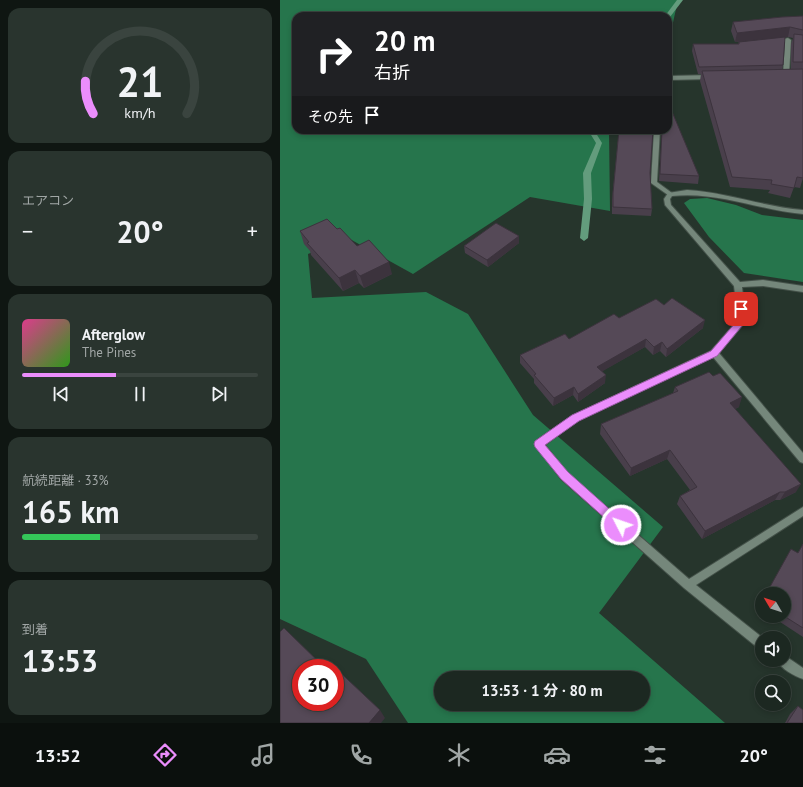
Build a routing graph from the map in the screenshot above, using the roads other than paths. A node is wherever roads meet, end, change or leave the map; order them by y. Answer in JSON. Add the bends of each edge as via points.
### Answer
{"nodes":[{"id":1,"x":788,"y":40,"type":"junction"},
{"id":2,"x":795,"y":41,"type":"edge"},
{"id":3,"x":767,"y":42,"type":"edge"},
{"id":4,"x":778,"y":76,"type":"edge"},
{"id":5,"x":715,"y":77,"type":"edge"},
{"id":6,"x":672,"y":78,"type":"edge"},
{"id":7,"x":657,"y":134,"type":"edge"},
{"id":8,"x":670,"y":194,"type":"junction"},
{"id":9,"x":803,"y":212,"type":"edge"},
{"id":10,"x":738,"y":285,"type":"junction"},
{"id":11,"x":803,"y":289,"type":"edge"},
{"id":12,"x":714,"y":353,"type":"junction"},
{"id":13,"x":803,"y":459,"type":"edge"},
{"id":14,"x":803,"y":511,"type":"edge"},
{"id":15,"x":688,"y":585,"type":"junction"},
{"id":16,"x":755,"y":638,"type":"edge"},
{"id":17,"x":791,"y":667,"type":"edge"},
{"id":18,"x":803,"y":674,"type":"edge"}],
"edges":[{"from":1,"to":2,"type":"street"},
{"from":1,"to":3,"type":"street"},
{"from":1,"to":4,"type":"street","via":[[789,75]]},
{"from":5,"to":6,"type":"street"},
{"from":7,"to":8,"type":"street","via":[[654,183]]},
{"from":8,"to":9,"type":"street","via":[[685,191],[706,193],[777,209]]},
{"from":8,"to":10,"type":"street","via":[[667,199],[668,205]]},
{"from":10,"to":11,"type":"street","via":[[763,283]]},
{"from":10,"to":12,"type":"street","via":[[742,321]]},
{"from":12,"to":13,"type":"street"},
{"from":12,"to":15,"type":"street","via":[[575,418],[539,444],[564,476]]},
{"from":14,"to":15,"type":"street"},
{"from":15,"to":16,"type":"street"},
{"from":17,"to":18,"type":"street"}]}
